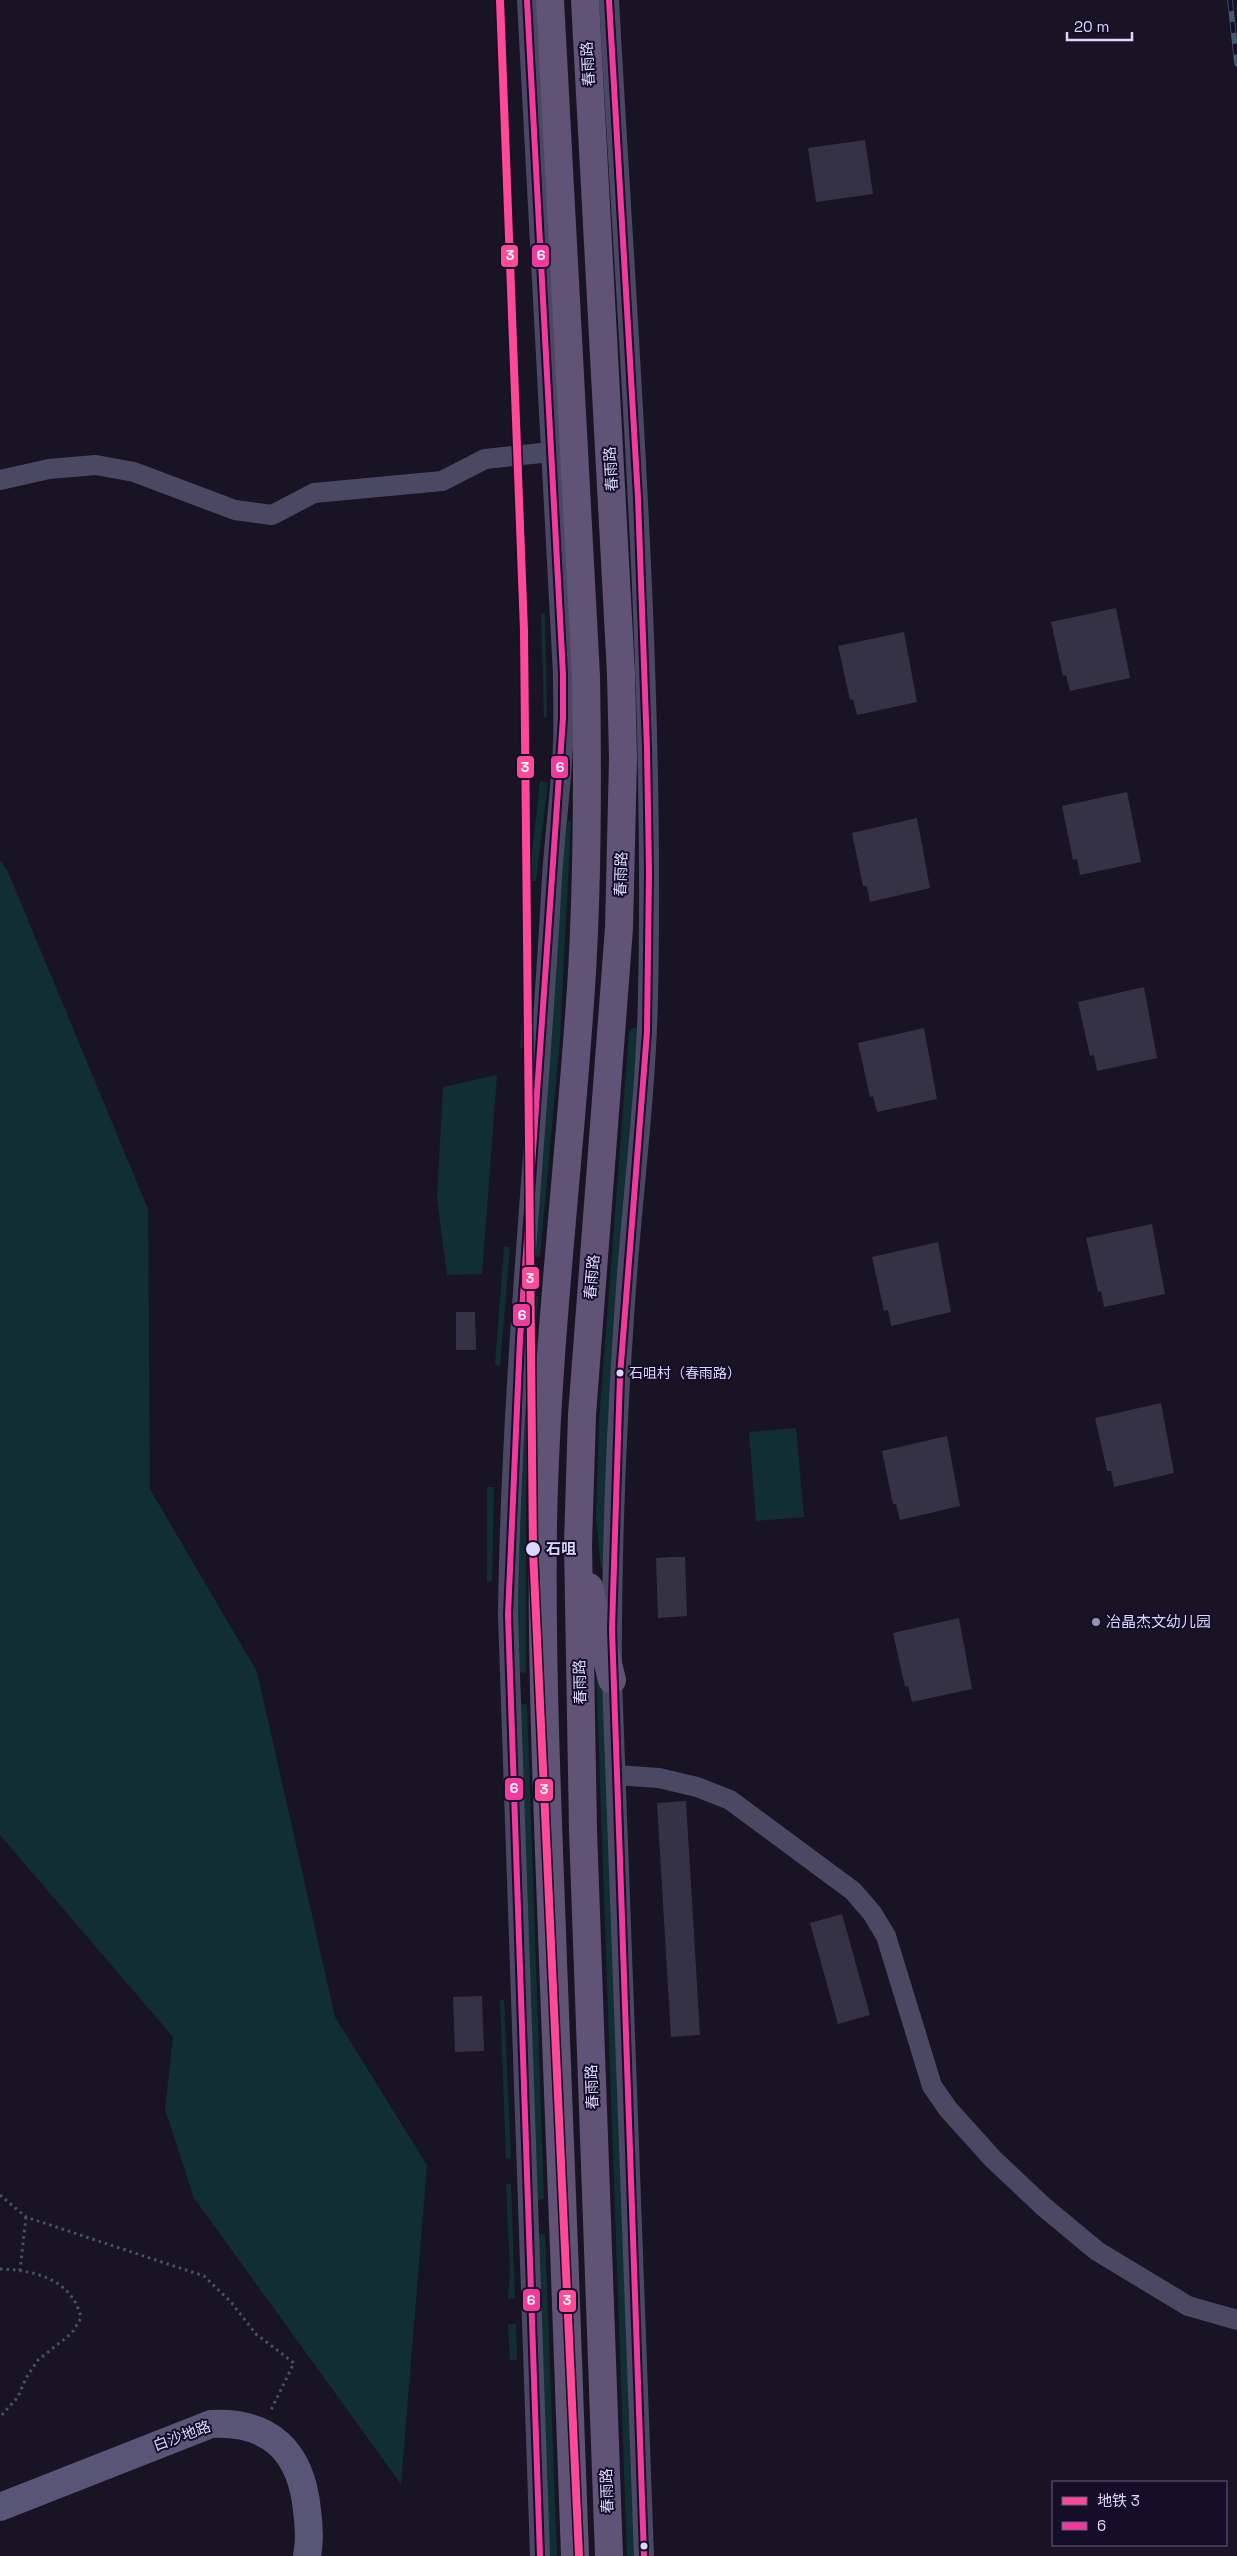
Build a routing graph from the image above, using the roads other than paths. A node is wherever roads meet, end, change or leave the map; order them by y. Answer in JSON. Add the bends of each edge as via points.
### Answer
{"nodes":[{"id":1,"x":526,"y":0,"type":"edge"},
{"id":2,"x":550,"y":0,"type":"edge"},
{"id":3,"x":585,"y":0,"type":"edge"},
{"id":4,"x":609,"y":0,"type":"edge"},
{"id":5,"x":551,"y":452,"type":"junction"},
{"id":6,"x":0,"y":480,"type":"edge"},
{"id":7,"x":578,"y":1544,"type":"junction"},
{"id":8,"x":612,"y":1680,"type":"junction"},
{"id":9,"x":616,"y":1775,"type":"junction"},
{"id":10,"x":1237,"y":2320,"type":"edge"},
{"id":11,"x":0,"y":2507,"type":"edge"},
{"id":12,"x":307,"y":2556,"type":"edge"},
{"id":13,"x":540,"y":2556,"type":"edge"},
{"id":14,"x":575,"y":2556,"type":"edge"},
{"id":15,"x":609,"y":2556,"type":"edge"},
{"id":16,"x":644,"y":2556,"type":"edge"}],
"edges":[{"from":1,"to":5,"type":"street"},
{"from":2,"to":14,"type":"main road","via":[[588,760],[581,995],[557,1285],[543,1525],[548,1815]]},
{"from":3,"to":7,"type":"main road","name":"春雨路","via":[[623,759],[615,994],[582,1415]]},
{"from":4,"to":8,"type":"street","via":[[644,660],[648,991],[616,1425]]},
{"from":5,"to":6,"type":"street","via":[[485,459],[442,481],[314,493],[272,515],[235,510],[134,472],[96,465],[49,469]]},
{"from":5,"to":13,"type":"street","via":[[563,674],[563,745],[518,1342],[508,1616]]},
{"from":7,"to":8,"type":"main road"},
{"from":7,"to":15,"type":"main road","name":"春雨路","via":[[584,1849]]},
{"from":8,"to":9,"type":"street"},
{"from":9,"to":10,"type":"street","via":[[659,1778],[697,1787],[730,1800],[853,1891],[886,1936],[932,2086],[992,2159],[1097,2251],[1188,2306]]},
{"from":9,"to":16,"type":"street"},
{"from":11,"to":12,"type":"street","name":"白沙地路","via":[[211,2424],[233,2423],[275,2438],[291,2455],[302,2477],[309,2524]]}]}
